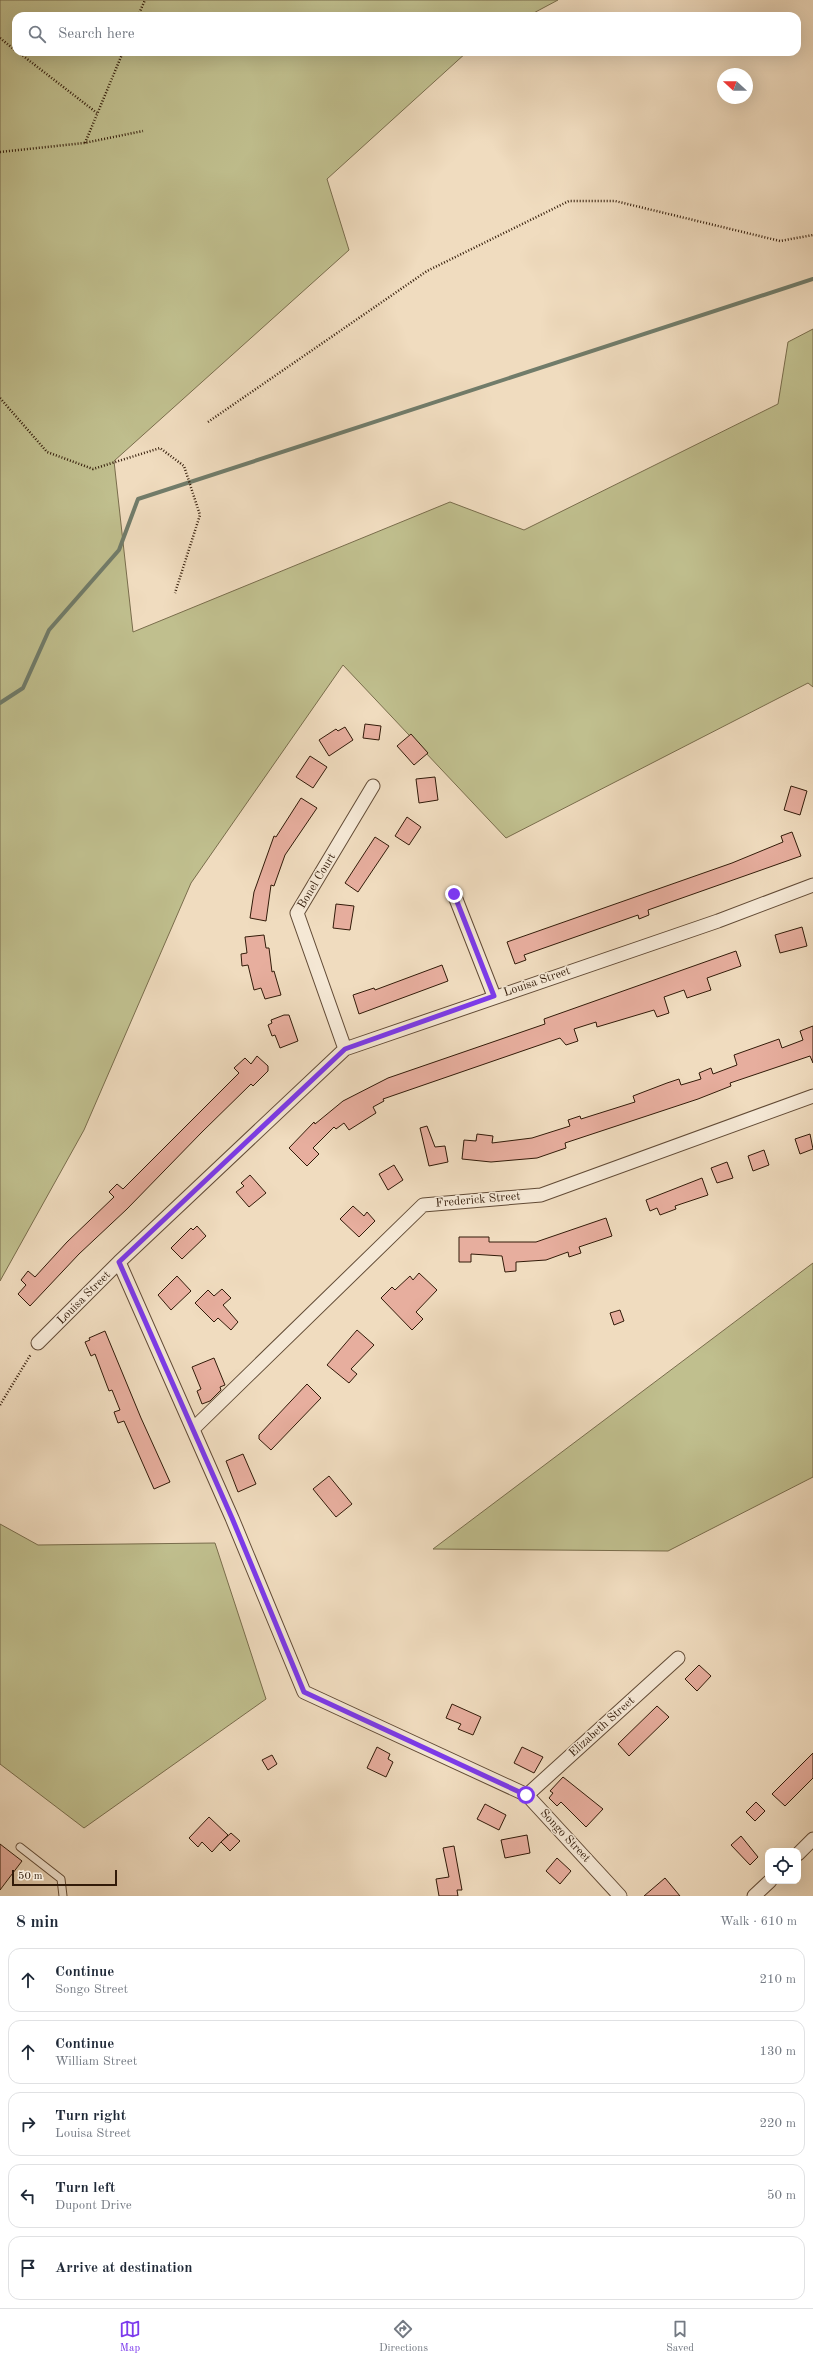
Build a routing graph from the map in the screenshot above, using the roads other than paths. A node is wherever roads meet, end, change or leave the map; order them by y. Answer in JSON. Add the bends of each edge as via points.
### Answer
{"nodes":[{"id":1,"x":373,"y":786,"type":"dead end"},
{"id":2,"x":813,"y":885,"type":"edge"},
{"id":3,"x":454,"y":894,"type":"dead end"},
{"id":4,"x":494,"y":996,"type":"junction"},
{"id":5,"x":345,"y":1049,"type":"junction"},
{"id":6,"x":813,"y":1096,"type":"edge"},
{"id":7,"x":119,"y":1262,"type":"junction"},
{"id":8,"x":38,"y":1343,"type":"road end"},
{"id":9,"x":193,"y":1429,"type":"junction"},
{"id":10,"x":678,"y":1658,"type":"dead end"},
{"id":11,"x":526,"y":1795,"type":"junction"},
{"id":12,"x":813,"y":1839,"type":"edge"},
{"id":13,"x":20,"y":1847,"type":"dead end"},
{"id":14,"x":801,"y":1851,"type":"edge"},
{"id":15,"x":767,"y":1884,"type":"edge"},
{"id":16,"x":63,"y":1896,"type":"edge"},
{"id":17,"x":620,"y":1896,"type":"edge"},
{"id":18,"x":754,"y":1896,"type":"edge"}],
"edges":[{"from":1,"to":5,"type":"street","name":"Bonel Court","via":[[297,913]]},
{"from":2,"to":4,"type":"street","name":"Louisa Street","via":[[718,921]]},
{"from":3,"to":4,"type":"street"},
{"from":4,"to":5,"type":"street","name":"Louisa Street"},
{"from":5,"to":7,"type":"street","name":"Louisa Street"},
{"from":6,"to":9,"type":"street","name":"Frederick Street","via":[[541,1194],[423,1205]]},
{"from":7,"to":8,"type":"street","name":"Louisa Street"},
{"from":7,"to":9,"type":"street","name":"Songo Street"},
{"from":9,"to":11,"type":"street","name":"Songo Street","via":[[304,1692]]},
{"from":10,"to":11,"type":"street","name":"Elizabeth Street"},
{"from":11,"to":17,"type":"street","name":"Songo Street"},
{"from":12,"to":14,"type":"street"},
{"from":13,"to":16,"type":"lane","via":[[61,1879]]},
{"from":15,"to":18,"type":"street"}]}
